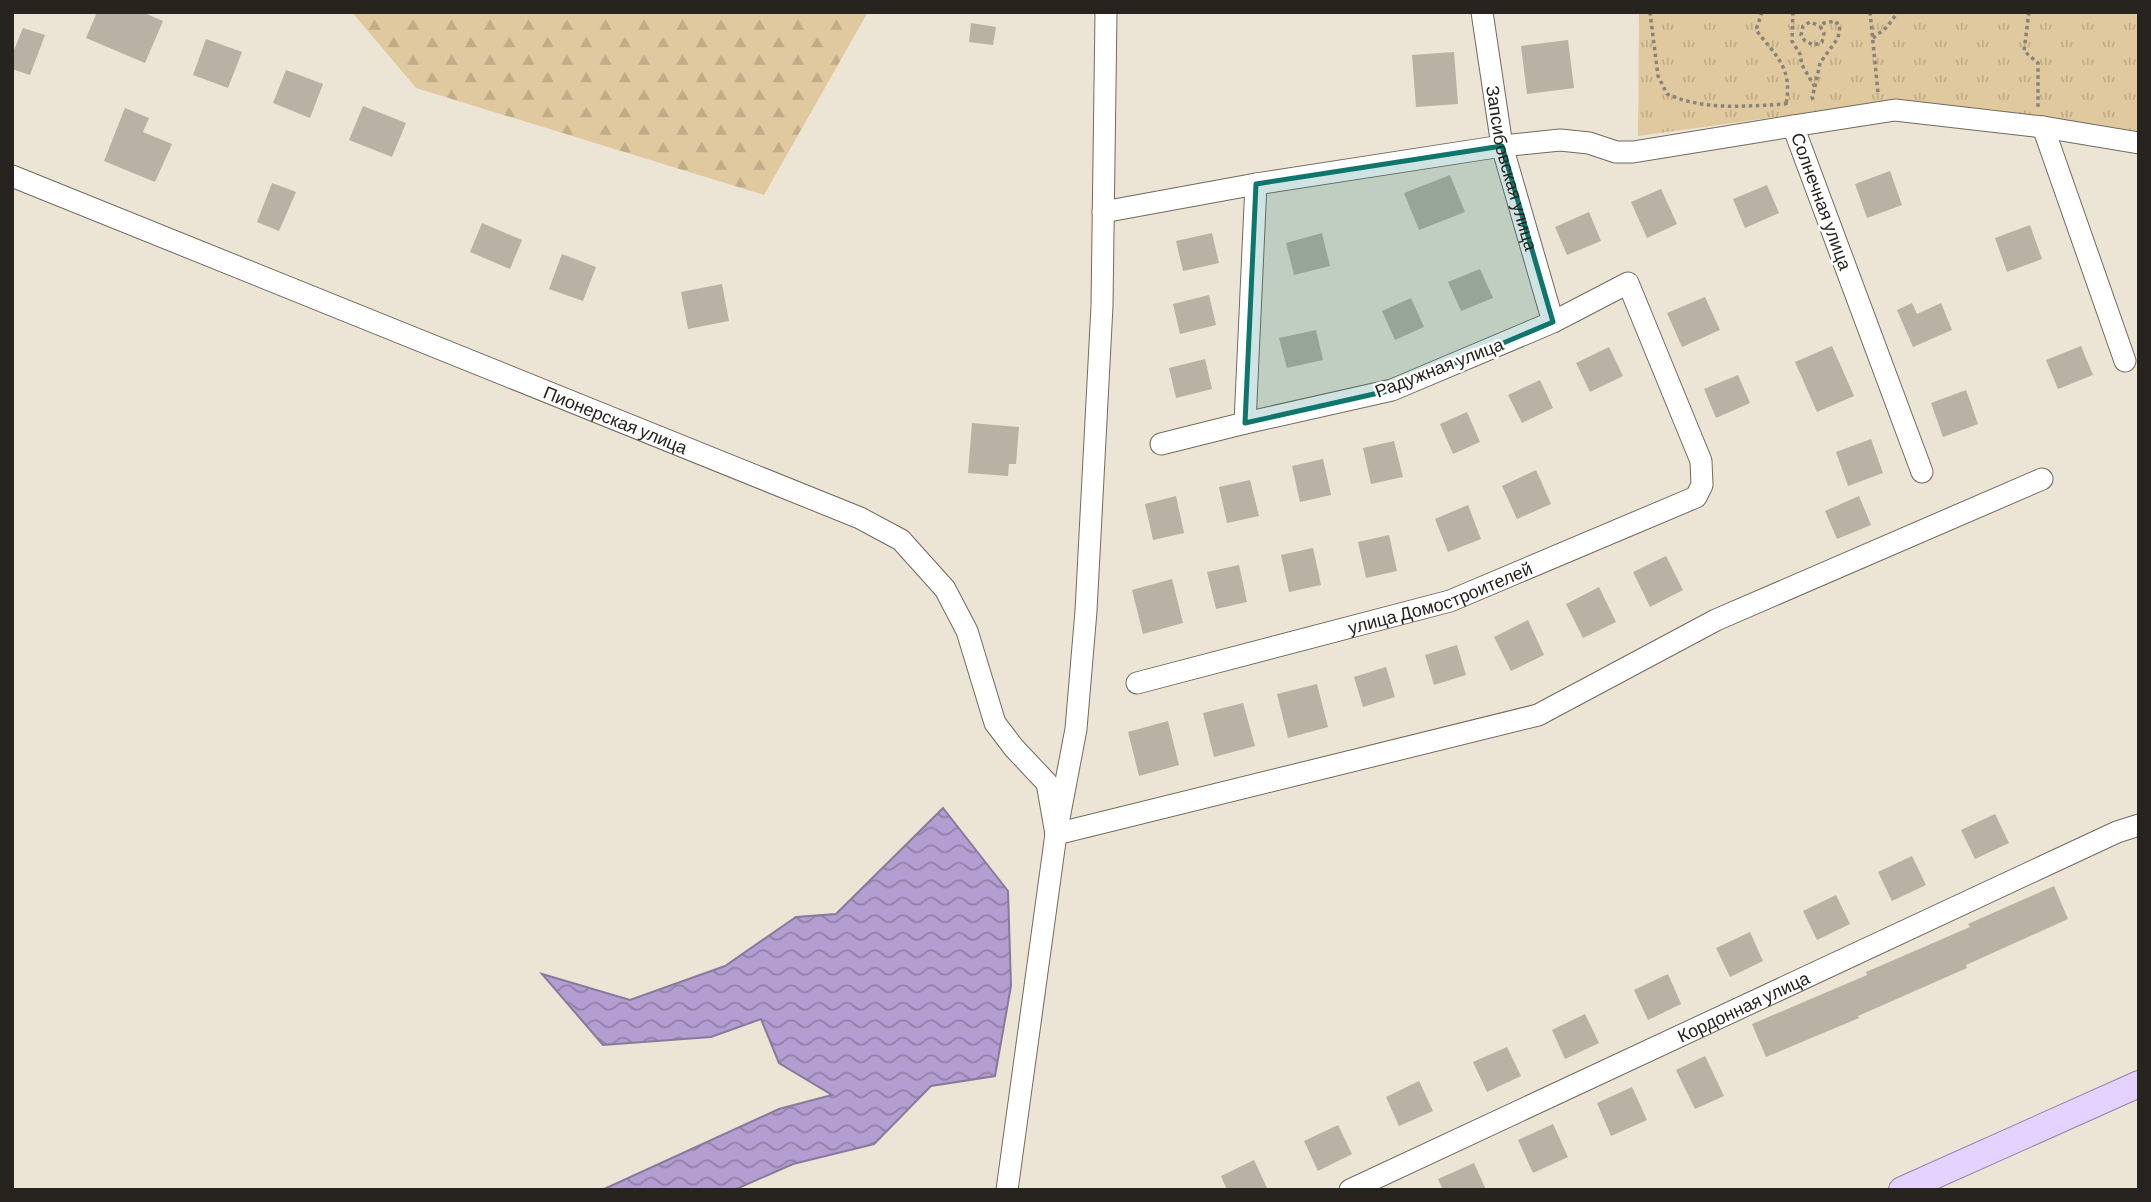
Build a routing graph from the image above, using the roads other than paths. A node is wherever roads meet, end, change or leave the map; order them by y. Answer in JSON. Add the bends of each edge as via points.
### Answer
{"nodes":[{"id":1,"x":1107,"y":12,"type":"edge"},
{"id":2,"x":1482,"y":12,"type":"edge"},
{"id":3,"x":1793,"y":125,"type":"junction"},
{"id":4,"x":2036,"y":126,"type":"junction"},
{"id":5,"x":2139,"y":143,"type":"edge"},
{"id":6,"x":1502,"y":146,"type":"junction"},
{"id":7,"x":12,"y":176,"type":"edge"},
{"id":8,"x":1256,"y":184,"type":"junction"},
{"id":9,"x":1103,"y":212,"type":"junction"},
{"id":10,"x":1553,"y":322,"type":"junction"},
{"id":11,"x":2125,"y":361,"type":"dead end"},
{"id":12,"x":1245,"y":423,"type":"junction"},
{"id":13,"x":1161,"y":444,"type":"dead end"},
{"id":14,"x":1701,"y":461,"type":"joint"},
{"id":15,"x":1922,"y":472,"type":"dead end"},
{"id":16,"x":2042,"y":479,"type":"dead end"},
{"id":17,"x":1137,"y":683,"type":"dead end"},
{"id":18,"x":2139,"y":825,"type":"edge"},
{"id":19,"x":1056,"y":834,"type":"junction"},
{"id":20,"x":2139,"y":1084,"type":"edge"},
{"id":21,"x":1007,"y":1190,"type":"edge"},
{"id":22,"x":1350,"y":1190,"type":"edge"},
{"id":23,"x":1902,"y":1190,"type":"edge"}],
"edges":[{"from":1,"to":9,"type":"street"},
{"from":2,"to":6,"type":"street","name":"Запсибовская улица"},
{"from":3,"to":4,"type":"street","name":"Солнечная улица","via":[[1895,110]]},
{"from":3,"to":6,"type":"street","via":[[1633,152],[1560,140]]},
{"from":3,"to":15,"type":"street","name":"Солнечная улица"},
{"from":4,"to":5,"type":"street","name":"Солнечная улица"},
{"from":4,"to":11,"type":"street"},
{"from":6,"to":8,"type":"street"},
{"from":6,"to":10,"type":"street","name":"Запсибовская улица"},
{"from":7,"to":19,"type":"street","name":"Пионерская улица","via":[[860,518],[901,540],[945,589],[967,631],[995,723],[1047,783]]},
{"from":8,"to":9,"type":"street"},
{"from":8,"to":12,"type":"street"},
{"from":9,"to":19,"type":"street","via":[[1086,611],[1076,729]]},
{"from":10,"to":12,"type":"street","name":"Радужная улица","via":[[1392,390]]},
{"from":10,"to":14,"type":"street","name":"Радужная улица","via":[[1628,283]]},
{"from":12,"to":13,"type":"street","name":"Радужная улица"},
{"from":14,"to":17,"type":"street","name":"улица Домостроителей","via":[[1702,485],[1696,497],[1450,601]]},
{"from":16,"to":19,"type":"street","via":[[1716,620],[1538,715]]},
{"from":18,"to":22,"type":"street","name":"Кордонная улица"},
{"from":19,"to":21,"type":"street"},
{"from":20,"to":23,"type":"main road"}]}
